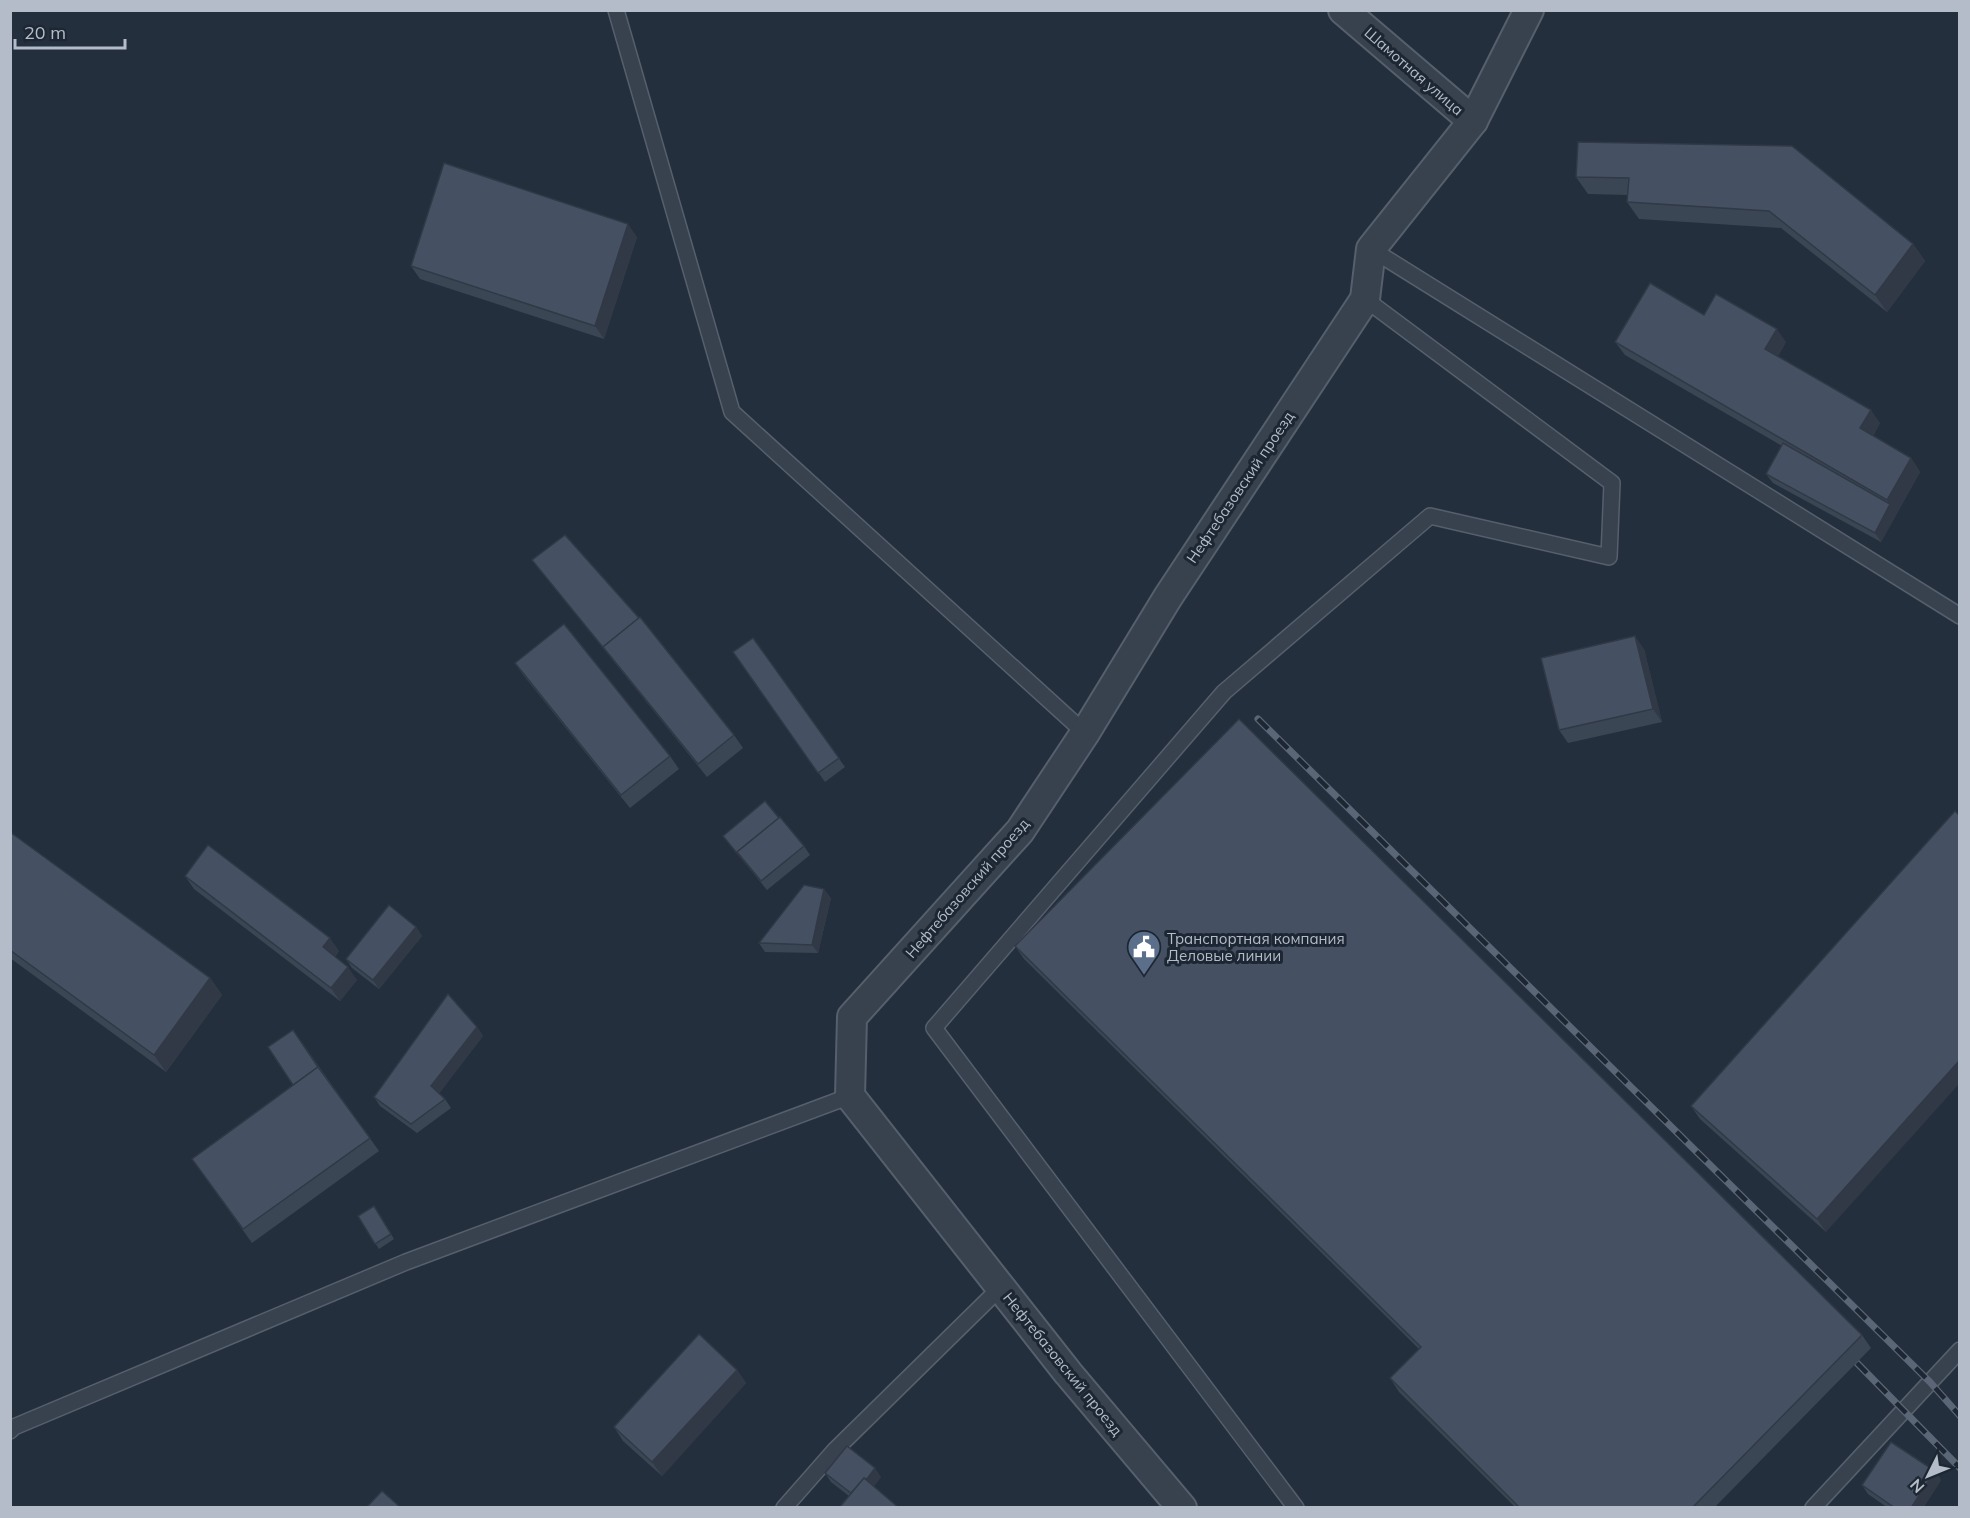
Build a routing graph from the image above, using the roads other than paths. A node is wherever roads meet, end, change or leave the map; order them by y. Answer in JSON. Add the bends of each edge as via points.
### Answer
{"nodes":[{"id":1,"x":616,"y":10,"type":"edge"},
{"id":2,"x":1343,"y":10,"type":"edge"},
{"id":3,"x":1529,"y":10,"type":"edge"},
{"id":4,"x":1473,"y":121,"type":"junction"},
{"id":5,"x":1371,"y":249,"type":"junction"},
{"id":6,"x":1365,"y":299,"type":"junction"},
{"id":7,"x":1959,"y":616,"type":"edge"},
{"id":8,"x":1085,"y":733,"type":"junction"},
{"id":9,"x":850,"y":1096,"type":"junction"},
{"id":10,"x":1001,"y":1287,"type":"junction"},
{"id":11,"x":1956,"y":1356,"type":"edge"},
{"id":12,"x":10,"y":1431,"type":"edge"},
{"id":13,"x":784,"y":1508,"type":"edge"},
{"id":14,"x":1182,"y":1508,"type":"edge"},
{"id":15,"x":1296,"y":1508,"type":"edge"},
{"id":16,"x":1812,"y":1508,"type":"edge"}],
"edges":[{"from":1,"to":8,"type":"lane","via":[[732,412]]},
{"from":2,"to":4,"type":"street","name":"Шамотная улица"},
{"from":3,"to":4,"type":"street","name":"Шамотная улица"},
{"from":4,"to":5,"type":"street"},
{"from":5,"to":6,"type":"street","name":"Нефтебазовский проезд"},
{"from":5,"to":7,"type":"lane"},
{"from":6,"to":8,"type":"street","name":"Нефтебазовский проезд","via":[[1168,597]]},
{"from":6,"to":15,"type":"lane","via":[[1612,483],[1609,557],[1430,516],[1224,692],[934,1028]]},
{"from":8,"to":9,"type":"street","name":"Нефтебазовский проезд","via":[[1020,831],[852,1017]]},
{"from":9,"to":10,"type":"street","name":"Нефтебазовский проезд"},
{"from":9,"to":12,"type":"lane","via":[[406,1262]]},
{"from":10,"to":13,"type":"lane","via":[[835,1450]]},
{"from":10,"to":14,"type":"street","name":"Нефтебазовский проезд"},
{"from":11,"to":16,"type":"lane"}]}
